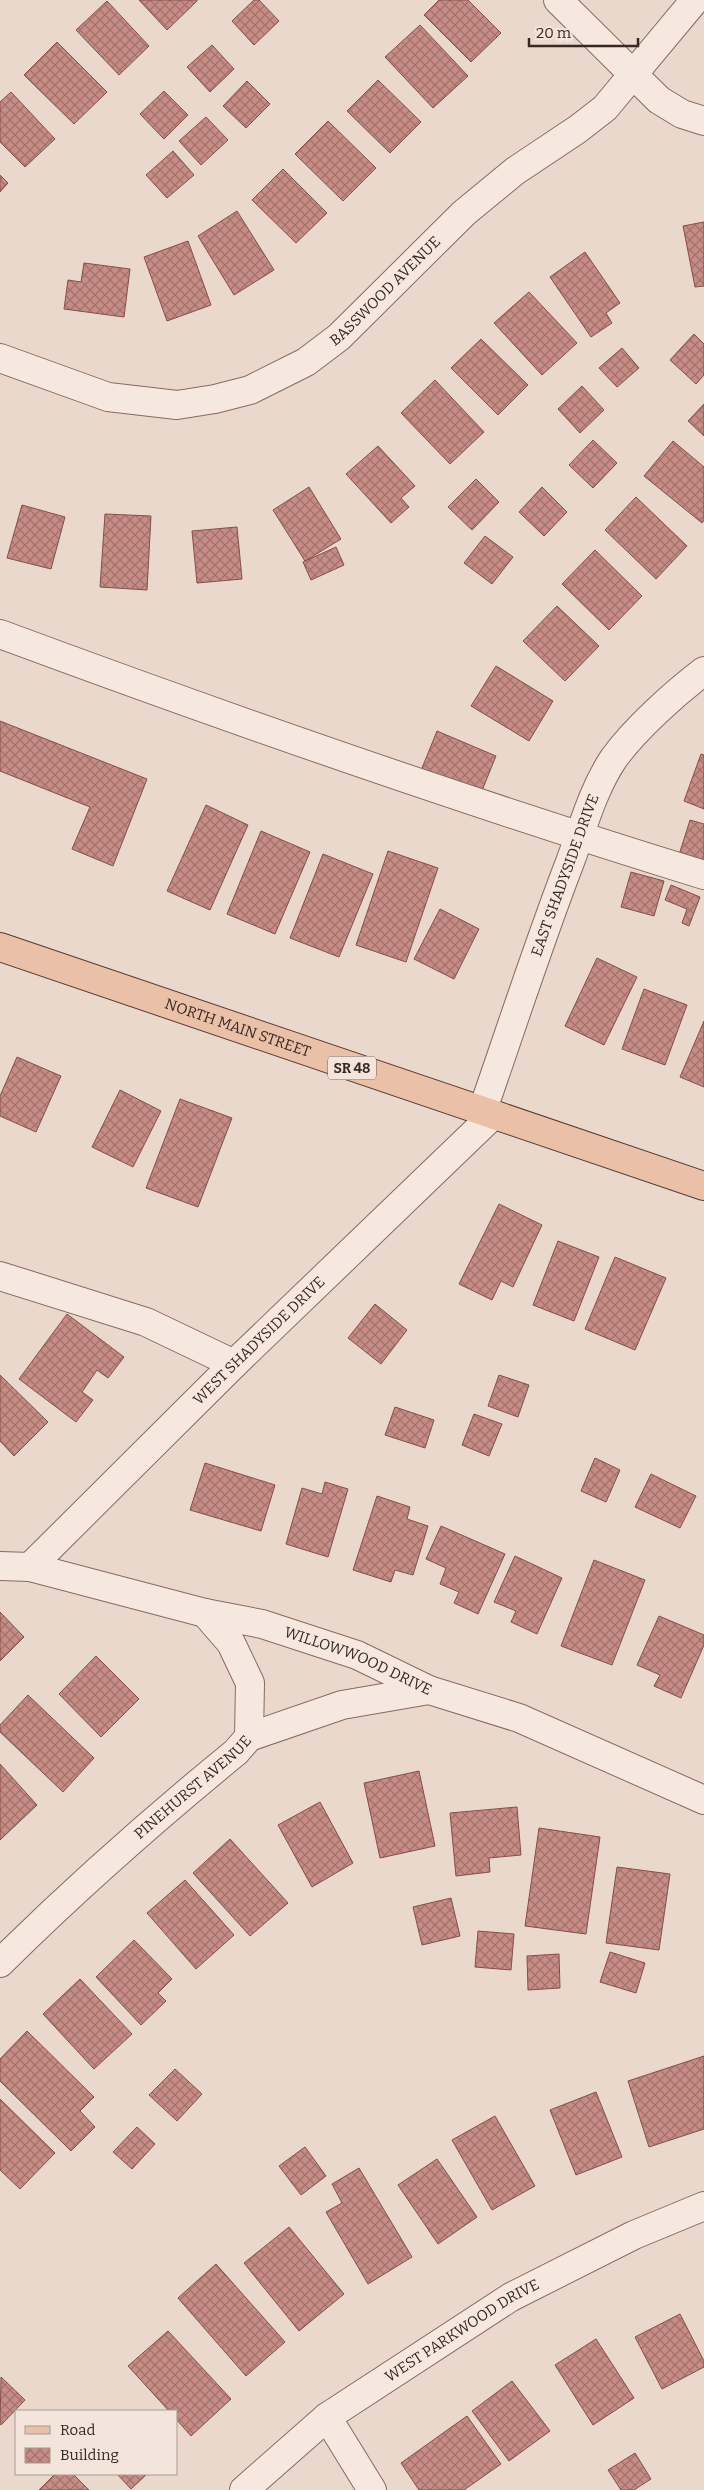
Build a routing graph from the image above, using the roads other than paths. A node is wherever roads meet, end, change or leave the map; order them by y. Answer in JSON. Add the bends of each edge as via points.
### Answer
{"nodes":[{"id":1,"x":558,"y":0,"type":"edge"},
{"id":2,"x":695,"y":0,"type":"edge"},
{"id":3,"x":634,"y":75,"type":"junction"},
{"id":4,"x":704,"y":122,"type":"edge"},
{"id":5,"x":0,"y":358,"type":"edge"},
{"id":6,"x":0,"y":634,"type":"edge"},
{"id":7,"x":704,"y":671,"type":"edge"},
{"id":8,"x":579,"y":836,"type":"junction"},
{"id":9,"x":704,"y":876,"type":"edge"},
{"id":10,"x":0,"y":947,"type":"edge"},
{"id":11,"x":487,"y":1114,"type":"junction"},
{"id":12,"x":704,"y":1186,"type":"edge"},
{"id":13,"x":0,"y":1276,"type":"edge"},
{"id":14,"x":234,"y":1364,"type":"junction"},
{"id":15,"x":0,"y":1566,"type":"edge"},
{"id":16,"x":30,"y":1566,"type":"junction"},
{"id":17,"x":205,"y":1613,"type":"junction"},
{"id":18,"x":429,"y":1690,"type":"junction"},
{"id":19,"x":249,"y":1738,"type":"junction"},
{"id":20,"x":704,"y":1800,"type":"edge"},
{"id":21,"x":0,"y":1963,"type":"edge"},
{"id":22,"x":704,"y":2206,"type":"edge"},
{"id":23,"x":328,"y":2417,"type":"junction"},
{"id":24,"x":244,"y":2490,"type":"edge"},
{"id":25,"x":372,"y":2490,"type":"edge"}],
"edges":[{"from":1,"to":3,"type":"street"},
{"from":2,"to":3,"type":"street","name":"BASSWOOD AVENUE"},
{"from":3,"to":4,"type":"street","via":[[659,100]]},
{"from":3,"to":5,"type":"street","name":"BASSWOOD AVENUE","via":[[605,108],[516,170],[464,213],[339,337],[306,362],[250,390],[215,400],[177,405],[141,403],[108,397]]},
{"from":6,"to":8,"type":"street","via":[[124,680]]},
{"from":7,"to":8,"type":"street","name":"EAST SHADYSIDE DRIVE","via":[[684,686],[615,756],[600,781]]},
{"from":8,"to":9,"type":"street"},
{"from":8,"to":11,"type":"street","name":"EAST SHADYSIDE DRIVE","via":[[551,911]]},
{"from":10,"to":11,"type":"main road","name":"NORTH MAIN STREET","number":"SR 48"},
{"from":11,"to":12,"type":"main road","name":"NORTH MAIN STREET","number":"SR 48"},
{"from":11,"to":14,"type":"street","name":"WEST SHADYSIDE DRIVE"},
{"from":13,"to":14,"type":"street","via":[[146,1322]]},
{"from":14,"to":16,"type":"street","name":"WEST SHADYSIDE DRIVE"},
{"from":15,"to":16,"type":"street","name":"WILLOWWOOD DRIVE"},
{"from":16,"to":17,"type":"street","name":"WILLOWWOOD DRIVE"},
{"from":17,"to":18,"type":"street","name":"WILLOWWOOD DRIVE","via":[[262,1624],[357,1655]]},
{"from":17,"to":19,"type":"street","via":[[231,1643],[250,1683]]},
{"from":18,"to":19,"type":"street","name":"PINEHURST AVENUE","via":[[342,1705]]},
{"from":18,"to":20,"type":"street","name":"WILLOWWOOD DRIVE","via":[[519,1718]]},
{"from":19,"to":21,"type":"street","name":"PINEHURST AVENUE","via":[[64,1899]]},
{"from":22,"to":23,"type":"street","name":"WEST PARKWOOD DRIVE","via":[[634,2235],[511,2297]]},
{"from":23,"to":24,"type":"street","name":"WEST PARKWOOD DRIVE"},
{"from":23,"to":25,"type":"street"}]}
